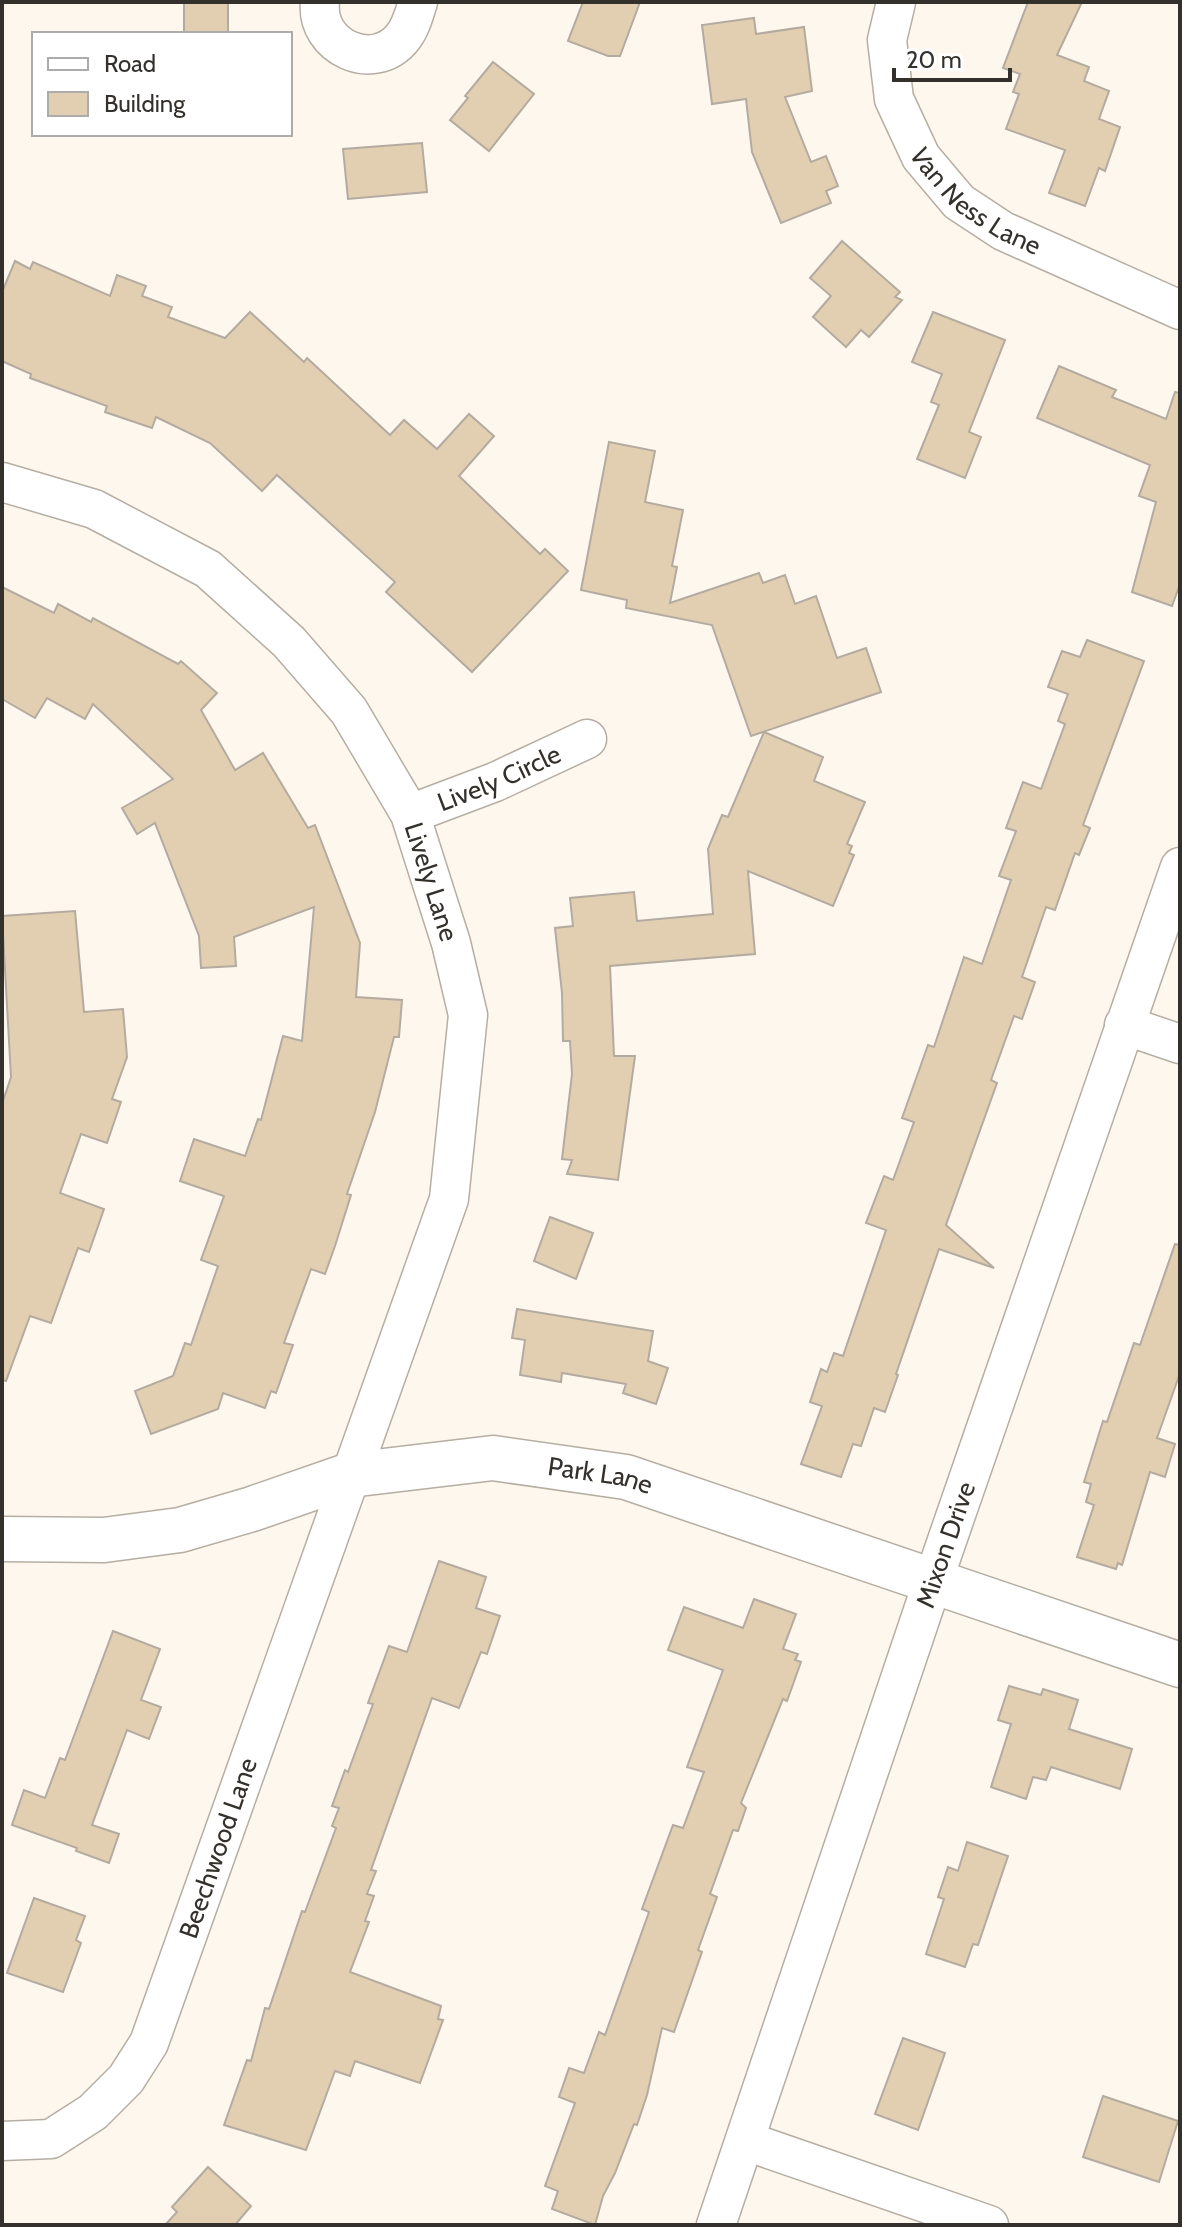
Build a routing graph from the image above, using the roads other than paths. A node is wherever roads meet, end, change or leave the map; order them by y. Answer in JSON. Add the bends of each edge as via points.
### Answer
{"nodes":[{"id":1,"x":320,"y":2,"type":"edge"},
{"id":2,"x":418,"y":2,"type":"edge"},
{"id":3,"x":896,"y":2,"type":"edge"},
{"id":4,"x":1180,"y":310,"type":"edge"},
{"id":5,"x":2,"y":482,"type":"edge"},
{"id":6,"x":587,"y":739,"type":"dead end"},
{"id":7,"x":410,"y":814,"type":"junction"},
{"id":8,"x":1180,"y":867,"type":"edge"},
{"id":9,"x":1124,"y":1025,"type":"junction"},
{"id":10,"x":1180,"y":1044,"type":"edge"},
{"id":11,"x":350,"y":1475,"type":"junction"},
{"id":12,"x":2,"y":1539,"type":"edge"},
{"id":13,"x":933,"y":1581,"type":"junction"},
{"id":14,"x":1180,"y":1665,"type":"edge"},
{"id":15,"x":2,"y":2141,"type":"edge"},
{"id":16,"x":746,"y":2141,"type":"junction"},
{"id":17,"x":716,"y":2225,"type":"edge"},
{"id":18,"x":989,"y":2225,"type":"edge"}],
"edges":[{"from":1,"to":2,"type":"street","via":[[322,26],[331,39],[343,49],[375,55],[402,39]]},
{"from":3,"to":4,"type":"street","name":"Van Ness Lane","via":[[887,40],[894,99],[921,157],[959,202],[1003,231]]},
{"from":5,"to":7,"type":"street","name":"Lively Lane","via":[[94,509],[208,569],[289,642],[349,711]]},
{"from":6,"to":7,"type":"street","name":"Lively Circle"},
{"from":7,"to":11,"type":"street","name":"Lively Lane","via":[[468,1015],[449,1199]]},
{"from":8,"to":9,"type":"street","name":"Mixon Drive"},
{"from":9,"to":10,"type":"street"},
{"from":9,"to":13,"type":"street","name":"Mixon Drive"},
{"from":11,"to":12,"type":"street","name":"Park Lane","via":[[180,1530],[104,1540]]},
{"from":11,"to":13,"type":"street","name":"Park Lane","via":[[493,1458],[626,1477]]},
{"from":11,"to":15,"type":"street","name":"Beechwood Lane","via":[[149,2043],[126,2079],[93,2112],[51,2139]]},
{"from":13,"to":14,"type":"street","name":"Park Lane"},
{"from":13,"to":16,"type":"street","name":"Mixon Drive"},
{"from":16,"to":17,"type":"street","name":"Mixon Drive"},
{"from":16,"to":18,"type":"street"}]}
